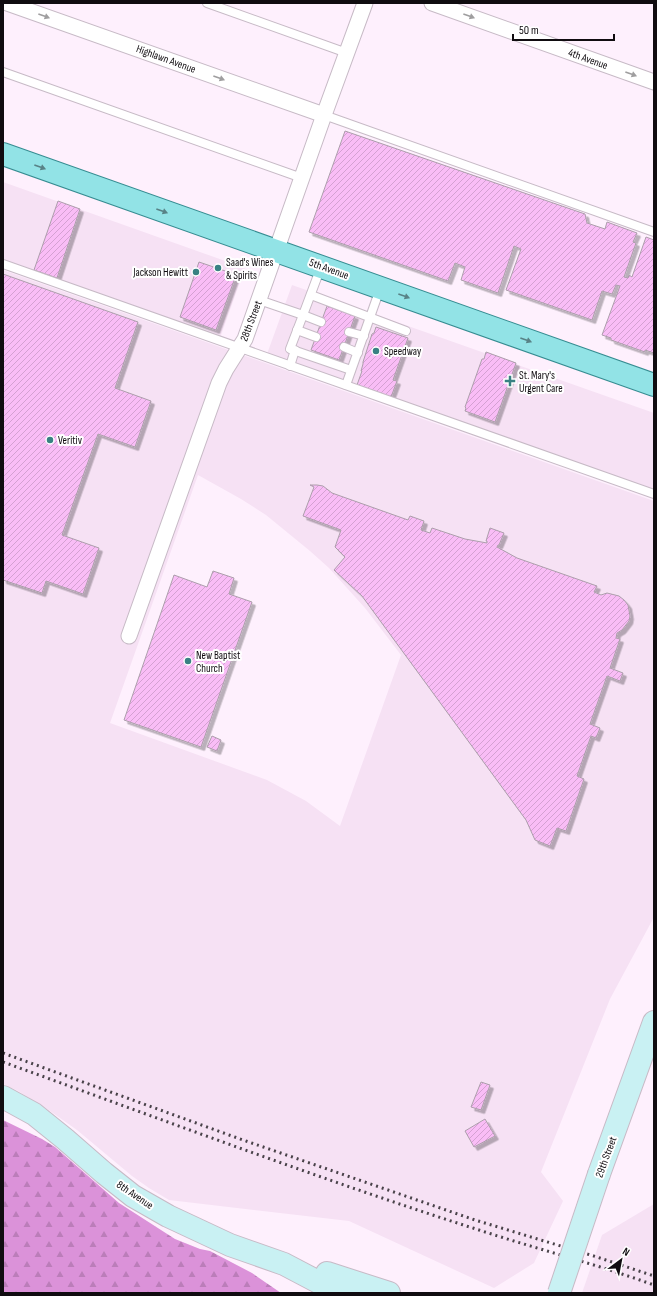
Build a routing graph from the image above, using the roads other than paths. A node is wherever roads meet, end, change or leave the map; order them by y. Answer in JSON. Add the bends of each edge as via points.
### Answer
{"nodes":[{"id":1,"x":7,"y":3,"type":"edge"},
{"id":2,"x":206,"y":3,"type":"edge"},
{"id":3,"x":365,"y":3,"type":"edge"},
{"id":4,"x":432,"y":3,"type":"edge"},
{"id":5,"x":347,"y":53,"type":"junction"},
{"id":6,"x":3,"y":72,"type":"edge"},
{"id":7,"x":654,"y":82,"type":"edge"},
{"id":8,"x":324,"y":115,"type":"junction"},
{"id":9,"x":3,"y":154,"type":"edge"},
{"id":10,"x":302,"y":178,"type":"junction"},
{"id":11,"x":654,"y":232,"type":"edge"},
{"id":12,"x":276,"y":251,"type":"junction"},
{"id":13,"x":3,"y":264,"type":"edge"},
{"id":14,"x":321,"y":267,"type":"junction"},
{"id":15,"x":380,"y":288,"type":"junction"},
{"id":16,"x":311,"y":295,"type":"junction"},
{"id":17,"x":259,"y":300,"type":"junction"},
{"id":18,"x":303,"y":315,"type":"junction"},
{"id":19,"x":370,"y":318,"type":"junction"},
{"id":20,"x":321,"y":322,"type":"dead end"},
{"id":21,"x":297,"y":330,"type":"junction"},
{"id":22,"x":406,"y":331,"type":"dead end"},
{"id":23,"x":349,"y":332,"type":"dead end"},
{"id":24,"x":364,"y":336,"type":"junction"},
{"id":25,"x":316,"y":337,"type":"dead end"},
{"id":26,"x":344,"y":347,"type":"dead end"},
{"id":27,"x":240,"y":348,"type":"junction"},
{"id":28,"x":295,"y":350,"type":"junction"},
{"id":29,"x":358,"y":352,"type":"junction"},
{"id":30,"x":290,"y":366,"type":"junction"},
{"id":31,"x":351,"y":370,"type":"junction"},
{"id":32,"x":346,"y":385,"type":"junction"},
{"id":33,"x":654,"y":385,"type":"edge"},
{"id":34,"x":654,"y":494,"type":"edge"},
{"id":35,"x":129,"y":636,"type":"dead end"},
{"id":36,"x":654,"y":1022,"type":"edge"},
{"id":37,"x":3,"y":1097,"type":"edge"},
{"id":38,"x":284,"y":1264,"type":"junction"},
{"id":39,"x":345,"y":1293,"type":"edge"},
{"id":40,"x":389,"y":1293,"type":"edge"},
{"id":41,"x":559,"y":1293,"type":"edge"}],
"edges":[{"from":1,"to":8,"type":"street","name":"Highlawn Avenue","one_way":true},
{"from":2,"to":5,"type":"lane"},
{"from":3,"to":5,"type":"street","name":"28th Street"},
{"from":4,"to":7,"type":"street","name":"4th Avenue","one_way":true},
{"from":5,"to":8,"type":"street","name":"28th Street"},
{"from":6,"to":10,"type":"lane"},
{"from":8,"to":10,"type":"street","name":"28th Street"},
{"from":8,"to":11,"type":"lane"},
{"from":9,"to":12,"type":"main road","name":"5th Avenue","one_way":true},
{"from":10,"to":12,"type":"street","name":"28th Street"},
{"from":12,"to":14,"type":"main road","name":"5th Avenue"},
{"from":12,"to":17,"type":"street","name":"28th Street"},
{"from":13,"to":27,"type":"lane"},
{"from":14,"to":15,"type":"main road","name":"5th Avenue"},
{"from":14,"to":16,"type":"lane"},
{"from":15,"to":19,"type":"lane"},
{"from":15,"to":33,"type":"main road","name":"5th Avenue","one_way":true},
{"from":16,"to":18,"type":"lane"},
{"from":16,"to":19,"type":"lane"},
{"from":17,"to":18,"type":"lane"},
{"from":17,"to":27,"type":"street","name":"28th Street"},
{"from":18,"to":20,"type":"lane"},
{"from":18,"to":21,"type":"lane"},
{"from":19,"to":22,"type":"lane"},
{"from":19,"to":24,"type":"lane"},
{"from":21,"to":25,"type":"lane"},
{"from":21,"to":28,"type":"lane","via":[[290,349]]},
{"from":23,"to":24,"type":"lane"},
{"from":24,"to":29,"type":"lane"},
{"from":26,"to":29,"type":"lane"},
{"from":27,"to":30,"type":"lane"},
{"from":27,"to":35,"type":"street","name":"28th Street","via":[[219,383]]},
{"from":28,"to":30,"type":"lane"},
{"from":28,"to":31,"type":"lane"},
{"from":29,"to":31,"type":"lane"},
{"from":30,"to":32,"type":"lane"},
{"from":31,"to":32,"type":"lane"},
{"from":32,"to":34,"type":"lane"},
{"from":36,"to":41,"type":"main road","name":"29th Street","bridge":true},
{"from":37,"to":38,"type":"main road","name":"8th Avenue","via":[[34,1114],[133,1196],[168,1216],[230,1245]]},
{"from":38,"to":39,"type":"main road","name":"8th Avenue"},
{"from":38,"to":40,"type":"main road","name":"8th Avenue","via":[[327,1273]]}]}
